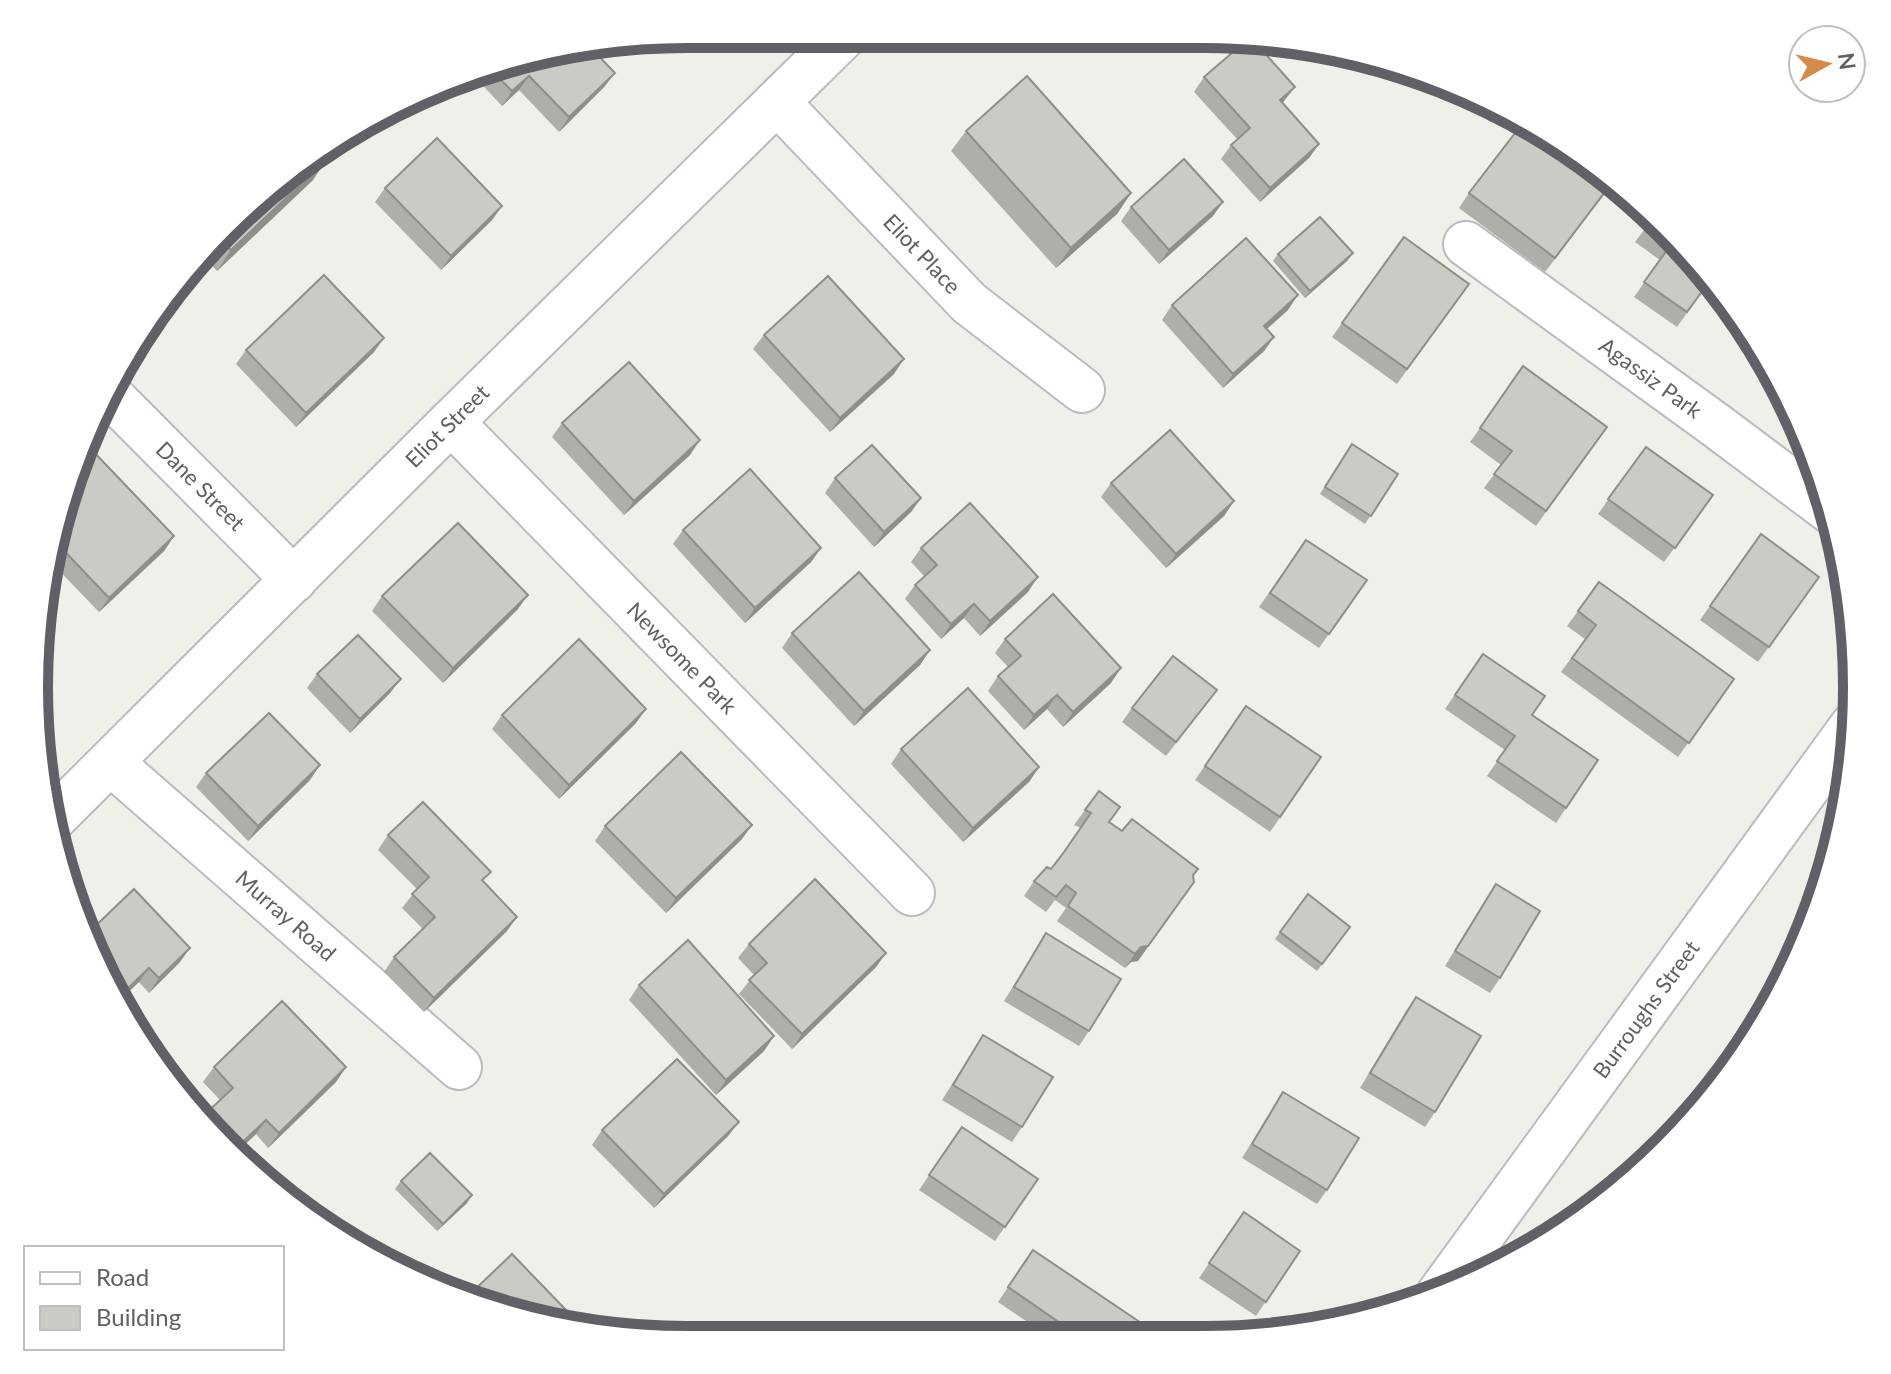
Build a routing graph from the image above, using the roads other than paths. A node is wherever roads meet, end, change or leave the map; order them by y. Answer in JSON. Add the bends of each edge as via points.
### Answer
{"nodes":[{"id":1,"x":832,"y":48,"type":"edge"},
{"id":2,"x":777,"y":102,"type":"junction"},
{"id":3,"x":1466,"y":244,"type":"dead end"},
{"id":4,"x":1082,"y":390,"type":"dead end"},
{"id":5,"x":116,"y":401,"type":"edge"},
{"id":6,"x":451,"y":422,"type":"junction"},
{"id":7,"x":1814,"y":499,"type":"edge"},
{"id":8,"x":294,"y":580,"type":"junction"},
{"id":9,"x":1841,"y":742,"type":"edge"},
{"id":10,"x":111,"y":763,"type":"junction"},
{"id":11,"x":60,"y":812,"type":"edge"},
{"id":12,"x":912,"y":893,"type":"dead end"},
{"id":13,"x":459,"y":1067,"type":"dead end"},
{"id":14,"x":1453,"y":1275,"type":"edge"}],
"edges":[{"from":1,"to":2,"type":"street","name":"Eliot Street"},
{"from":2,"to":4,"type":"street","name":"Eliot Place","via":[[969,303]]},
{"from":2,"to":6,"type":"street","name":"Eliot Street"},
{"from":3,"to":7,"type":"street","name":"Agassiz Park"},
{"from":5,"to":8,"type":"street","name":"Dane Street"},
{"from":6,"to":8,"type":"street","name":"Eliot Street"},
{"from":6,"to":12,"type":"street","name":"Newsome Park"},
{"from":8,"to":10,"type":"street","name":"Eliot Street"},
{"from":9,"to":14,"type":"street","name":"Burroughs Street"},
{"from":10,"to":11,"type":"street","name":"Eliot Street"},
{"from":10,"to":13,"type":"street","name":"Murray Road"}]}
